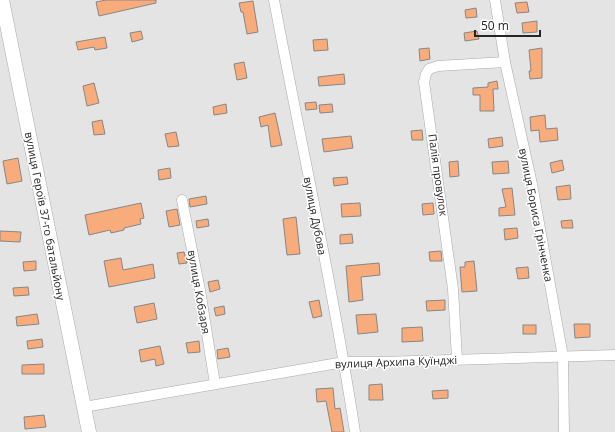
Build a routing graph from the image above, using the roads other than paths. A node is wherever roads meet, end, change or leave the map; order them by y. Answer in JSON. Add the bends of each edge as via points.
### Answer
{"nodes":[{"id":1,"x":2,"y":0,"type":"edge"},
{"id":2,"x":274,"y":0,"type":"edge"},
{"id":3,"x":495,"y":0,"type":"edge"},
{"id":4,"x":505,"y":62,"type":"junction"},
{"id":5,"x":182,"y":200,"type":"dead end"},
{"id":6,"x":615,"y":356,"type":"edge"},
{"id":7,"x":564,"y":357,"type":"junction"},
{"id":8,"x":457,"y":359,"type":"junction"},
{"id":9,"x":344,"y":362,"type":"junction"},
{"id":10,"x":215,"y":384,"type":"junction"},
{"id":11,"x":84,"y":407,"type":"junction"},
{"id":12,"x":90,"y":432,"type":"edge"},
{"id":13,"x":355,"y":432,"type":"edge"},
{"id":14,"x":564,"y":432,"type":"edge"}],
"edges":[{"from":1,"to":11,"type":"street","name":"вулиця Героїв 37-го батальйону"},
{"from":2,"to":9,"type":"street","name":"вулиця Дубова"},
{"from":3,"to":4,"type":"street","name":"вулиця Бориса Грінченка"},
{"from":4,"to":7,"type":"street","name":"вулиця Бориса Грінченка","via":[[532,184]]},
{"from":4,"to":8,"type":"street","name":"Палія провулок","via":[[438,66],[431,68],[424,82],[453,289]]},
{"from":5,"to":10,"type":"street","name":"вулиця Кобзаря"},
{"from":6,"to":7,"type":"street","name":"вулиця Архипа Куїнджі"},
{"from":7,"to":8,"type":"street","name":"вулиця Архипа Куїнджі"},
{"from":7,"to":14,"type":"street","name":"вулиця Бориса Грінченка"},
{"from":8,"to":9,"type":"street","name":"вулиця Архипа Куїнджі"},
{"from":9,"to":10,"type":"street","name":"вулиця Архипа Куїнджі"},
{"from":9,"to":13,"type":"street","name":"вулиця Дубова"},
{"from":10,"to":11,"type":"street","name":"вулиця Архипа Куїнджі"},
{"from":11,"to":12,"type":"street","name":"вулиця Героїв 37-го батальйону"}]}
